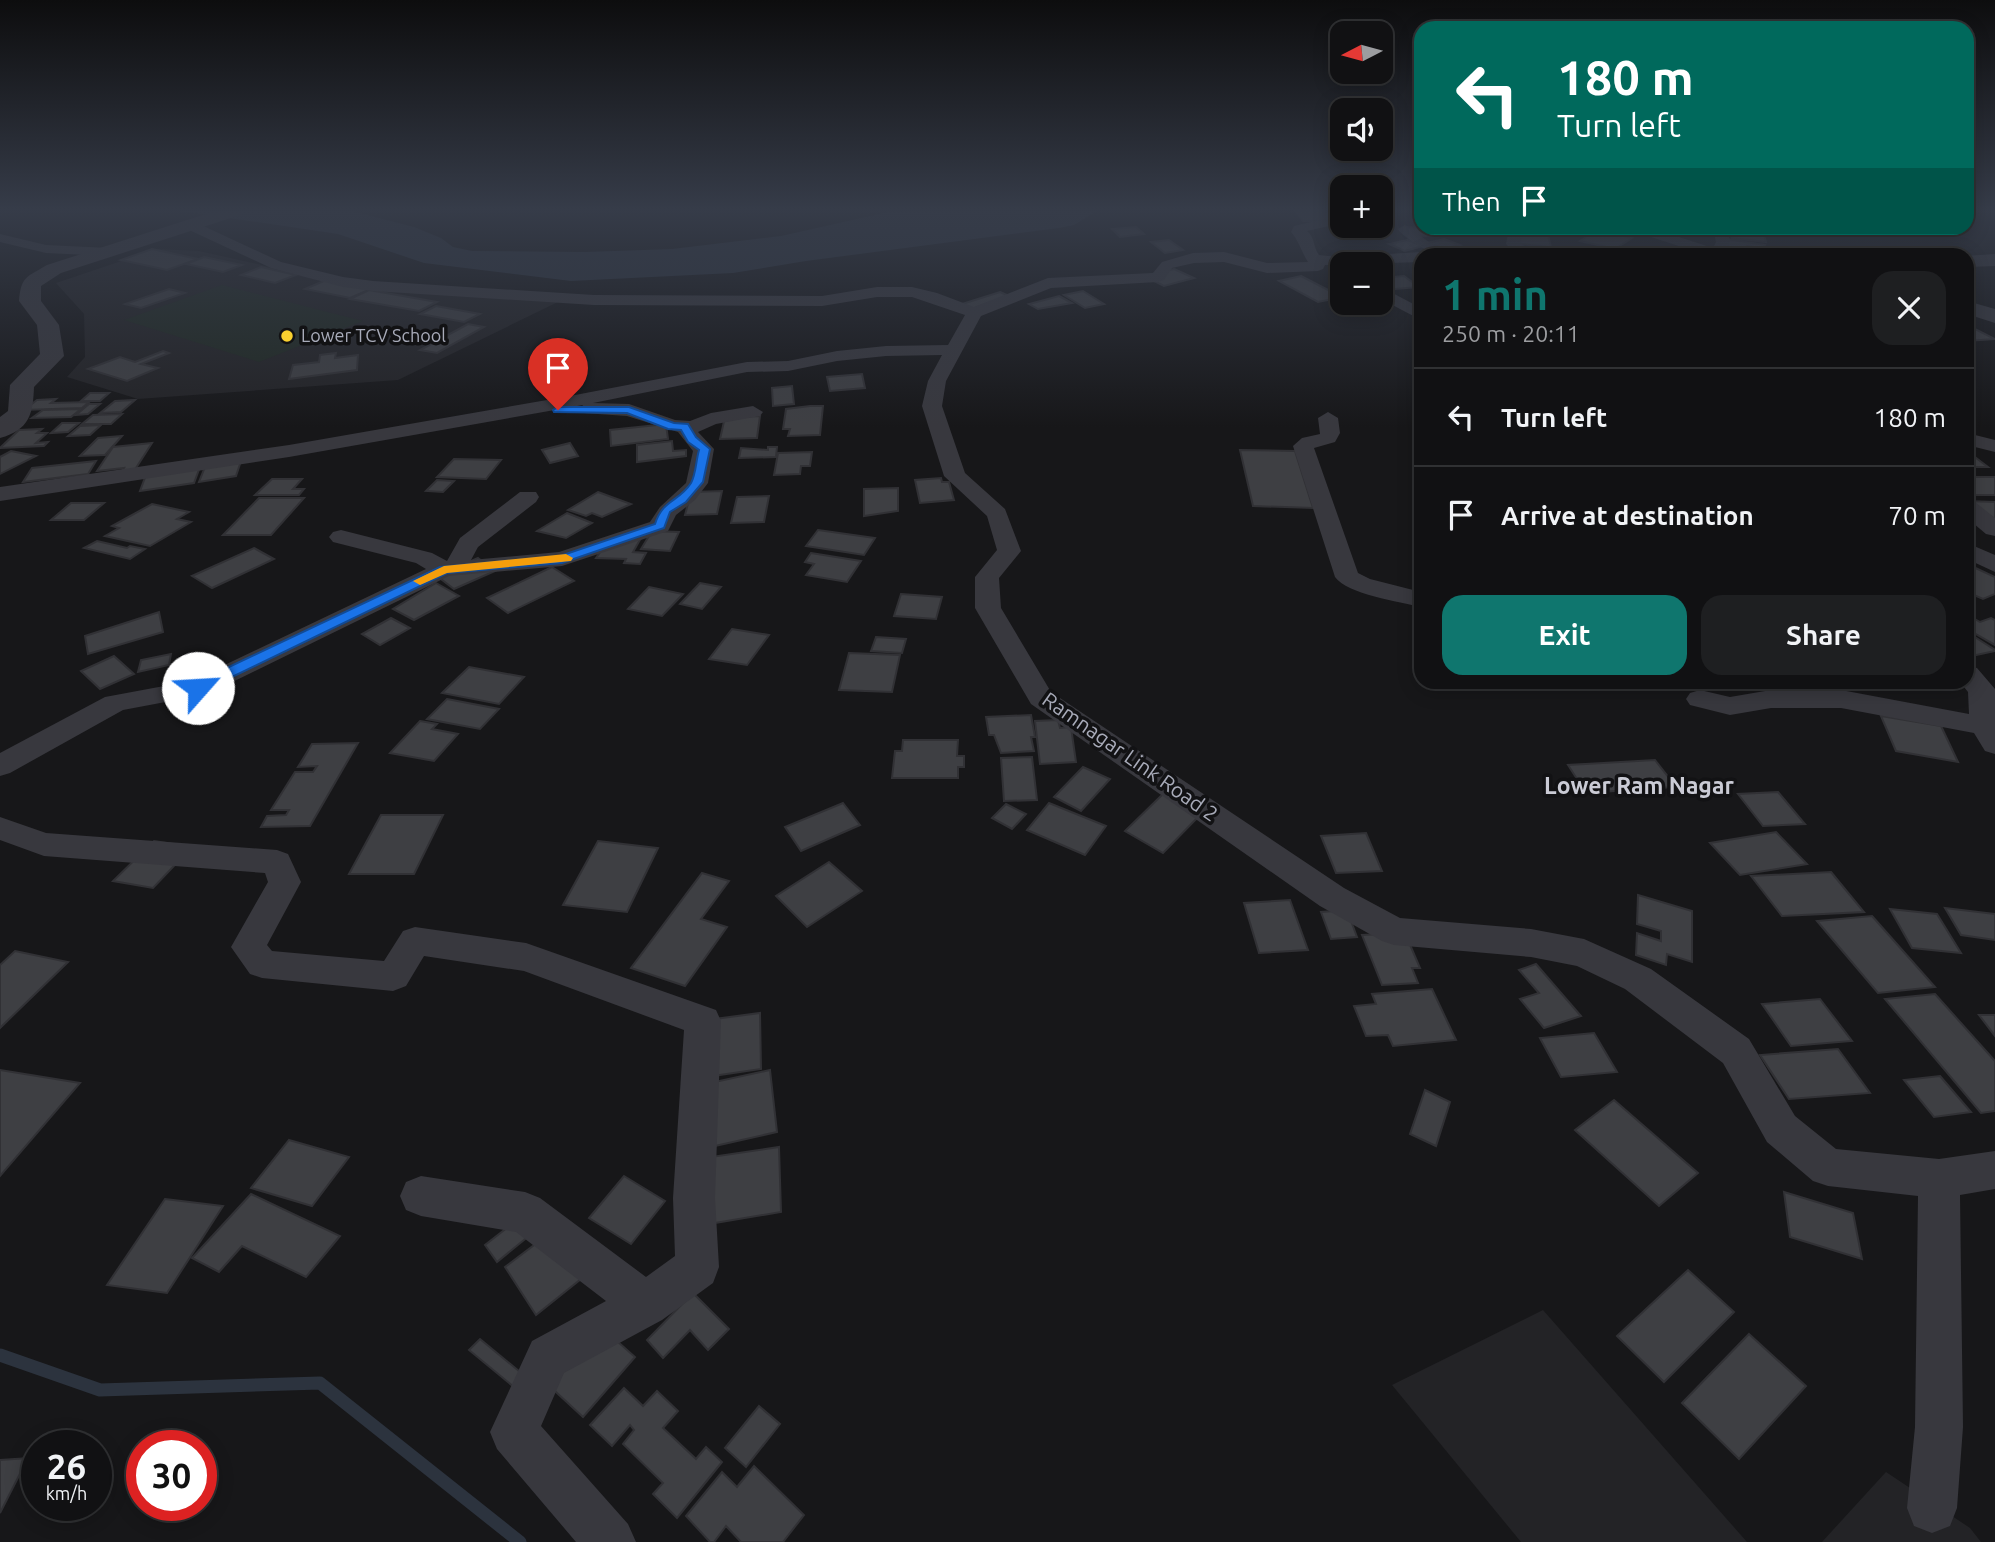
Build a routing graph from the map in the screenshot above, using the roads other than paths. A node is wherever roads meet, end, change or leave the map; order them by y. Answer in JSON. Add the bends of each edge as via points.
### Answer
{"nodes":[{"id":1,"x":31,"y":283,"type":"edge"},
{"id":2,"x":350,"y":283,"type":"edge"},
{"id":3,"x":1049,"y":283,"type":"edge"},
{"id":4,"x":1393,"y":299,"type":"edge"},
{"id":5,"x":1974,"y":309,"type":"edge"},
{"id":6,"x":1414,"y":310,"type":"edge"},
{"id":7,"x":974,"y":313,"type":"junction"},
{"id":8,"x":1995,"y":316,"type":"edge"},
{"id":9,"x":951,"y":350,"type":"junction"},
{"id":10,"x":505,"y":412,"type":"junction"},
{"id":11,"x":753,"y":412,"type":"dead end"},
{"id":12,"x":1328,"y":418,"type":"dead end"},
{"id":13,"x":685,"y":427,"type":"junction"},
{"id":14,"x":0,"y":430,"type":"edge"},
{"id":15,"x":1974,"y":441,"type":"edge"},
{"id":16,"x":1995,"y":446,"type":"edge"},
{"id":17,"x":0,"y":494,"type":"edge"},
{"id":18,"x":528,"y":498,"type":"dead end"},
{"id":19,"x":1974,"y":513,"type":"edge"},
{"id":20,"x":1993,"y":529,"type":"edge"},
{"id":21,"x":341,"y":537,"type":"dead end"},
{"id":22,"x":1974,"y":554,"type":"edge"},
{"id":23,"x":1995,"y":565,"type":"edge"},
{"id":24,"x":450,"y":569,"type":"junction"},
{"id":25,"x":1414,"y":598,"type":"edge"},
{"id":26,"x":1974,"y":682,"type":"edge"},
{"id":27,"x":1700,"y":699,"type":"dead end"},
{"id":28,"x":1989,"y":735,"type":"edge"},
{"id":29,"x":0,"y":766,"type":"edge"},
{"id":30,"x":0,"y":828,"type":"edge"},
{"id":31,"x":1995,"y":1170,"type":"edge"},
{"id":32,"x":1939,"y":1179,"type":"junction"},
{"id":33,"x":421,"y":1196,"type":"dead end"},
{"id":34,"x":646,"y":1304,"type":"junction"},
{"id":35,"x":1932,"y":1508,"type":"dead end"},
{"id":36,"x":610,"y":1542,"type":"edge"}],
"edges":[{"from":1,"to":14,"type":"street","via":[[30,301],[48,326],[52,356],[22,385],[20,414]]},
{"from":2,"to":7,"type":"street","via":[[594,300],[821,301],[912,292]]},
{"from":3,"to":7,"type":"street"},
{"from":4,"to":6,"type":"street"},
{"from":5,"to":8,"type":"street"},
{"from":7,"to":9,"type":"street","name":"Ramnagar Link Road 2"},
{"from":9,"to":10,"type":"street","via":[[886,351],[788,366],[747,367]]},
{"from":9,"to":32,"type":"street","name":"Ramnagar Link Road 2","via":[[932,406],[955,476],[997,514],[1009,551],[987,577],[989,608],[1041,698],[1332,897],[1394,931],[1531,943],[1584,953],[1638,979],[1736,1051],[1781,1129],[1828,1167]]},
{"from":10,"to":13,"type":"street","via":[[629,410]]},
{"from":10,"to":17,"type":"street","via":[[168,471]]},
{"from":11,"to":13,"type":"street"},
{"from":12,"to":25,"type":"street","via":[[1328,438],[1303,446],[1347,577]]},
{"from":13,"to":24,"type":"street","via":[[704,449],[697,482],[665,510],[660,526],[562,559]]},
{"from":15,"to":16,"type":"street"},
{"from":18,"to":24,"type":"street","via":[[468,543]]},
{"from":19,"to":20,"type":"street"},
{"from":21,"to":24,"type":"street"},
{"from":22,"to":23,"type":"street"},
{"from":24,"to":29,"type":"street","via":[[198,688],[115,703]]},
{"from":26,"to":28,"type":"street","via":[[1982,691]]},
{"from":27,"to":28,"type":"street","via":[[1730,706],[1771,699],[1841,699]]},
{"from":30,"to":34,"type":"street","via":[[44,844],[277,862],[285,882],[248,947],[262,964],[393,976],[415,942],[427,943],[526,957],[703,1021],[694,1198],[697,1267]]},
{"from":31,"to":32,"type":"street","name":"Ramnagar Link Road 2"},
{"from":32,"to":35,"type":"street","via":[[1939,1427]]},
{"from":33,"to":34,"type":"street","via":[[525,1213]]},
{"from":34,"to":36,"type":"street","via":[[548,1357],[514,1432]]}]}
